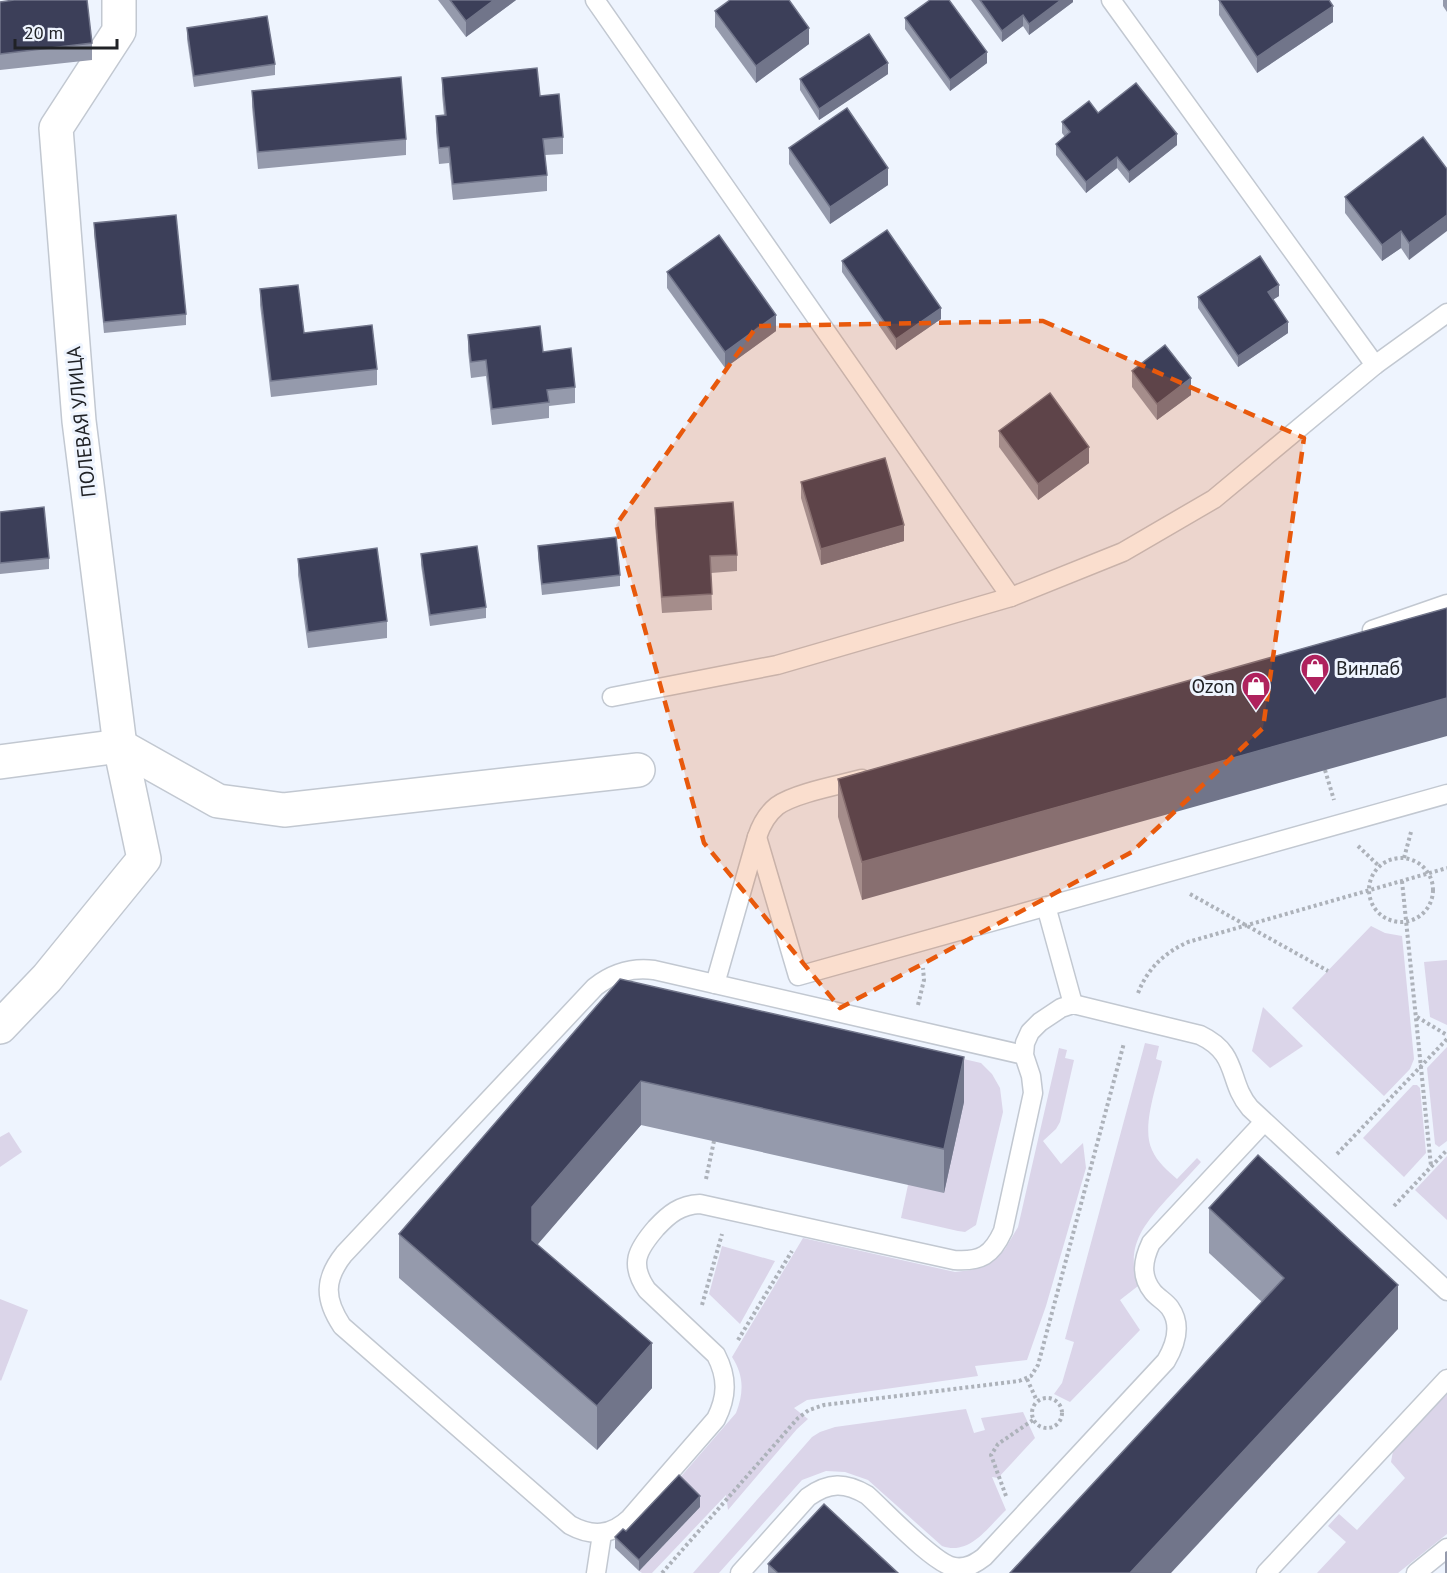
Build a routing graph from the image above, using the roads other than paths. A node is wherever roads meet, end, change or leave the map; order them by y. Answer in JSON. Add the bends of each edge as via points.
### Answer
{"nodes":[{"id":1,"x":119,"y":0,"type":"edge"},
{"id":2,"x":595,"y":0,"type":"edge"},
{"id":3,"x":1112,"y":0,"type":"edge"},
{"id":4,"x":1447,"y":313,"type":"edge"},
{"id":5,"x":1376,"y":365,"type":"junction"},
{"id":6,"x":1011,"y":597,"type":"junction"},
{"id":7,"x":1447,"y":604,"type":"edge"},
{"id":8,"x":1359,"y":635,"type":"edge"},
{"id":9,"x":612,"y":697,"type":"dead end"},
{"id":10,"x":120,"y":746,"type":"junction"},
{"id":11,"x":0,"y":762,"type":"edge"},
{"id":12,"x":639,"y":770,"type":"dead end"},
{"id":13,"x":880,"y":774,"type":"edge"},
{"id":14,"x":1447,"y":794,"type":"edge"},
{"id":15,"x":757,"y":837,"type":"junction"},
{"id":16,"x":1046,"y":906,"type":"junction"},
{"id":17,"x":798,"y":976,"type":"junction"},
{"id":18,"x":715,"y":984,"type":"junction"},
{"id":19,"x":1073,"y":1004,"type":"junction"},
{"id":20,"x":806,"y":1005,"type":"junction"},
{"id":21,"x":0,"y":1027,"type":"edge"},
{"id":22,"x":1024,"y":1055,"type":"junction"},
{"id":23,"x":1264,"y":1122,"type":"junction"},
{"id":24,"x":1447,"y":1291,"type":"edge"},
{"id":25,"x":1447,"y":1379,"type":"edge"},
{"id":26,"x":602,"y":1534,"type":"junction"},
{"id":27,"x":1447,"y":1548,"type":"edge"},
{"id":28,"x":596,"y":1573,"type":"edge"},
{"id":29,"x":740,"y":1573,"type":"edge"},
{"id":30,"x":1266,"y":1573,"type":"edge"},
{"id":31,"x":1416,"y":1573,"type":"edge"}],
"edges":[{"from":1,"to":10,"type":"street","name":"ПОЛЕВАЯ УЛИЦА","via":[[119,31],[56,128],[79,421]]},
{"from":2,"to":6,"type":"lane"},
{"from":3,"to":5,"type":"lane"},
{"from":4,"to":5,"type":"lane"},
{"from":5,"to":6,"type":"lane","via":[[1214,499],[1123,552]]},
{"from":6,"to":9,"type":"lane","via":[[777,664]]},
{"from":7,"to":8,"type":"lane"},
{"from":10,"to":11,"type":"street"},
{"from":10,"to":12,"type":"street","via":[[218,801],[285,810]]},
{"from":10,"to":21,"type":"street","name":"ПОЛЕВАЯ УЛИЦА","via":[[144,860],[47,978]]},
{"from":13,"to":15,"type":"lane","via":[[788,800],[770,812]]},
{"from":14,"to":16,"type":"lane"},
{"from":15,"to":17,"type":"lane"},
{"from":15,"to":18,"type":"lane"},
{"from":16,"to":17,"type":"lane"},
{"from":16,"to":19,"type":"lane"},
{"from":17,"to":20,"type":"lane"},
{"from":18,"to":20,"type":"lane"},
{"from":18,"to":26,"type":"lane","via":[[641,968],[618,973],[595,987],[344,1254],[330,1276],[329,1302],[342,1326],[570,1525]]},
{"from":19,"to":22,"type":"lane","via":[[1061,1008],[1030,1032]]},
{"from":19,"to":23,"type":"lane","via":[[1200,1035],[1217,1044],[1228,1059],[1244,1101]]},
{"from":20,"to":22,"type":"lane"},
{"from":22,"to":26,"type":"lane","via":[[1032,1093],[1003,1231],[996,1245],[980,1258],[968,1262],[954,1260],[700,1204],[676,1209],[641,1245],[637,1273],[646,1290],[716,1355],[726,1390],[716,1419],[630,1518]]},
{"from":23,"to":24,"type":"lane"},
{"from":23,"to":29,"type":"lane","via":[[1151,1244],[1145,1258],[1147,1282],[1170,1308],[1176,1322],[1174,1346],[1166,1361],[984,1557],[975,1564],[951,1567],[935,1558],[867,1495],[854,1487],[831,1486],[808,1497]]},
{"from":25,"to":30,"type":"lane"},
{"from":26,"to":28,"type":"lane"},
{"from":27,"to":31,"type":"lane"}]}
